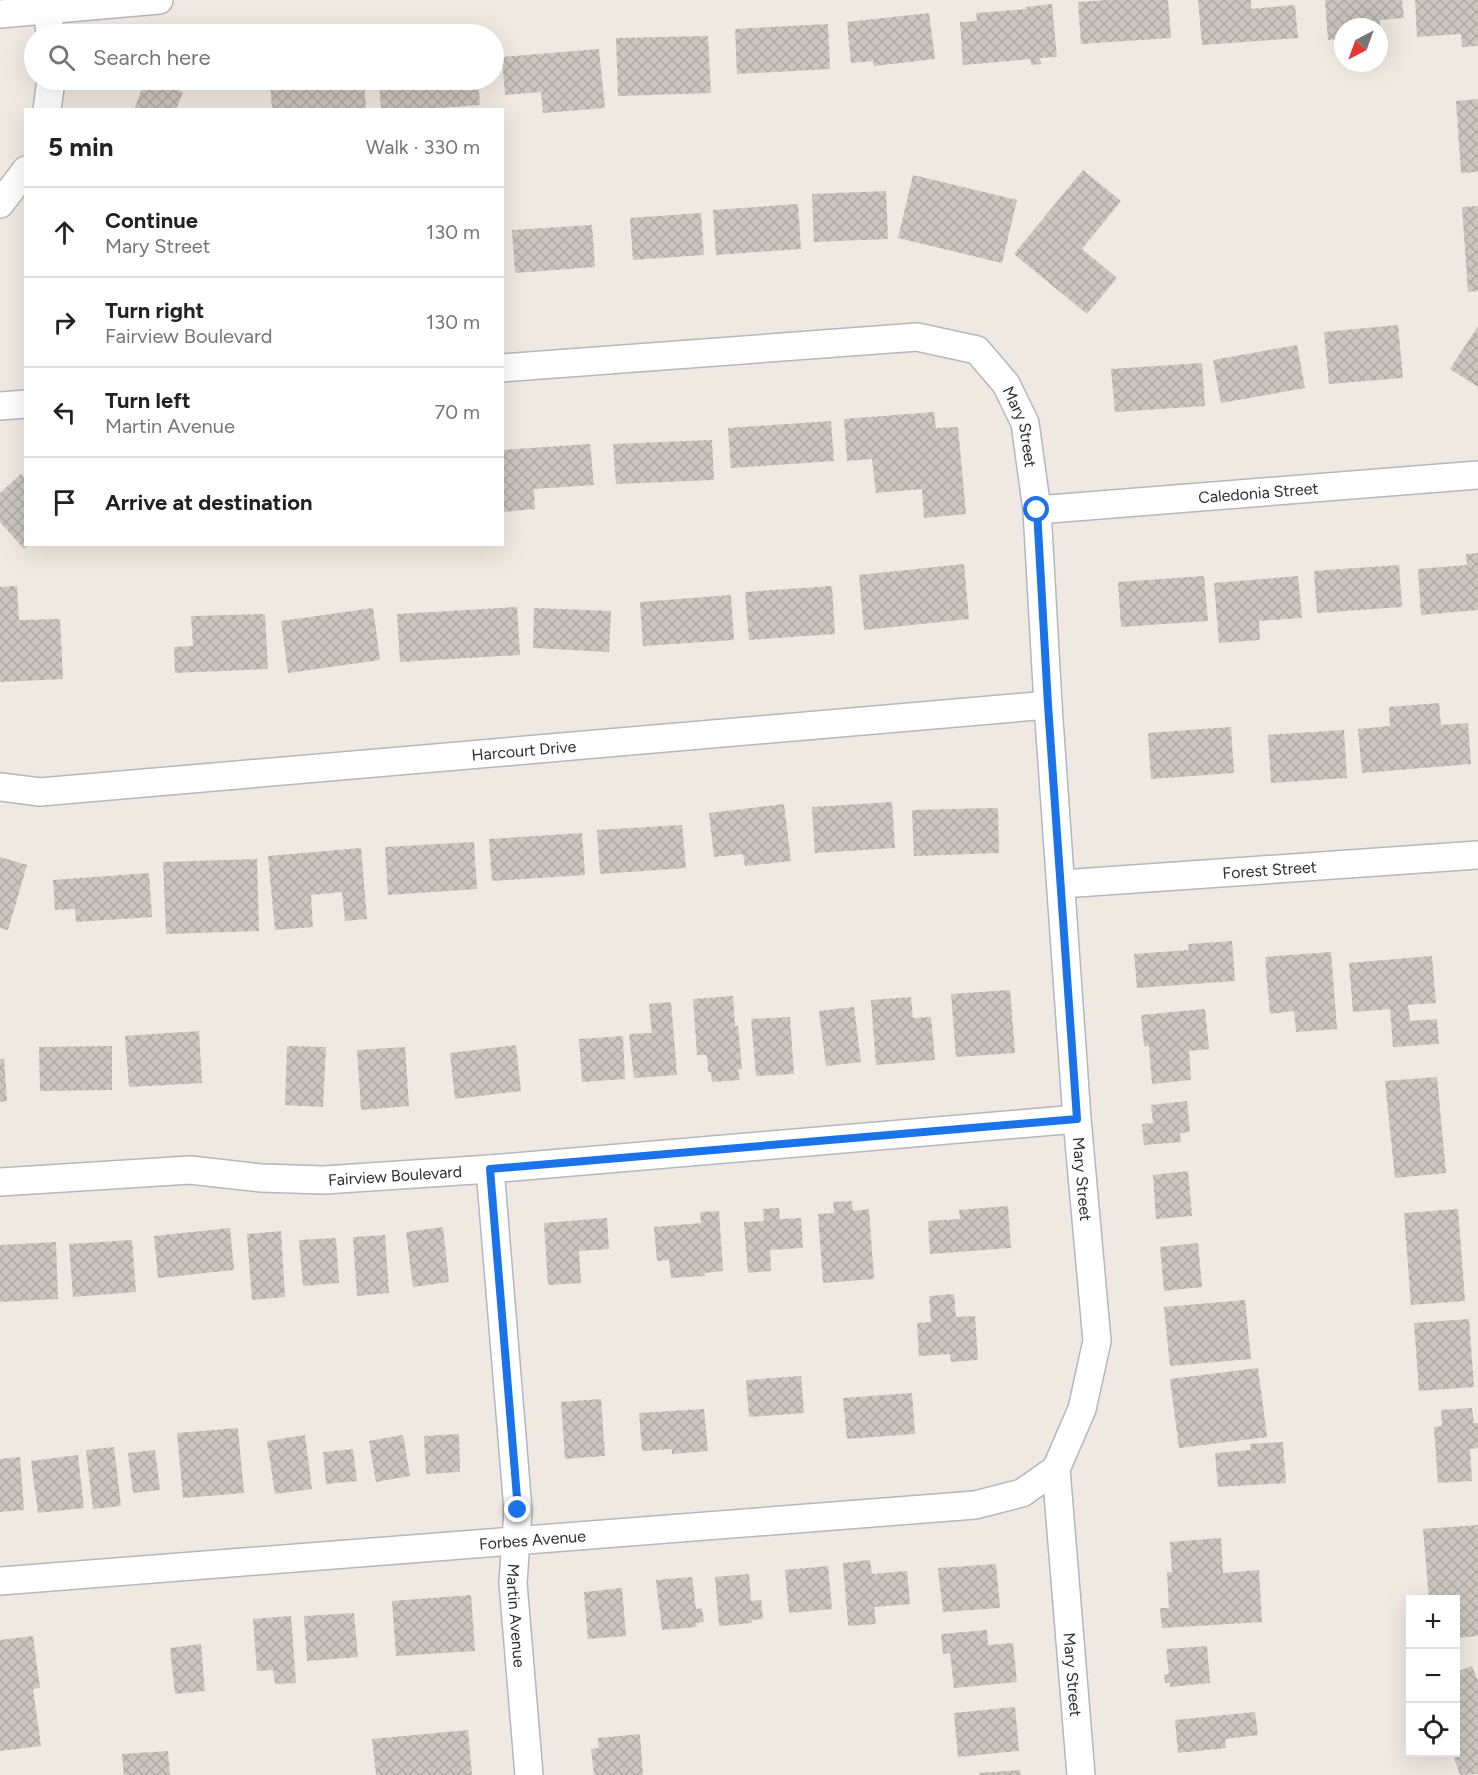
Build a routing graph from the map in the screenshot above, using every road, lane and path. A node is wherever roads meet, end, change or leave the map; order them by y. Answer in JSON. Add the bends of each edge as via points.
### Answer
{"nodes":[{"id":1,"x":159,"y":0,"type":"edge"},
{"id":2,"x":0,"y":14,"type":"edge"},
{"id":3,"x":48,"y":14,"type":"edge"},
{"id":4,"x":50,"y":90,"type":"edge"},
{"id":5,"x":47,"y":108,"type":"edge"},
{"id":6,"x":24,"y":173,"type":"edge"},
{"id":7,"x":0,"y":204,"type":"edge"},
{"id":8,"x":504,"y":368,"type":"edge"},
{"id":9,"x":24,"y":404,"type":"edge"},
{"id":10,"x":0,"y":406,"type":"edge"},
{"id":11,"x":1478,"y":475,"type":"edge"},
{"id":12,"x":1037,"y":510,"type":"junction"},
{"id":13,"x":1048,"y":705,"type":"junction"},
{"id":14,"x":0,"y":787,"type":"edge"},
{"id":15,"x":1478,"y":855,"type":"edge"},
{"id":16,"x":1062,"y":884,"type":"junction"},
{"id":17,"x":1077,"y":1119,"type":"junction"},
{"id":18,"x":490,"y":1169,"type":"junction"},
{"id":19,"x":0,"y":1182,"type":"edge"},
{"id":20,"x":1056,"y":1469,"type":"junction"},
{"id":21,"x":516,"y":1541,"type":"junction"},
{"id":22,"x":0,"y":1581,"type":"edge"},
{"id":23,"x":530,"y":1775,"type":"edge"},
{"id":24,"x":1081,"y":1775,"type":"edge"}],
"edges":[{"from":1,"to":3,"type":"street"},
{"from":2,"to":3,"type":"street"},
{"from":4,"to":5,"type":"street"},
{"from":6,"to":7,"type":"street"},
{"from":8,"to":12,"type":"street","name":"Mary Street","via":[[917,337],[977,350],[1006,384],[1025,423]]},
{"from":9,"to":10,"type":"street"},
{"from":11,"to":12,"type":"street","name":"Caledonia Street"},
{"from":12,"to":13,"type":"street","name":"Mary Street"},
{"from":13,"to":14,"type":"street","name":"Harcourt Drive","via":[[40,792]]},
{"from":13,"to":16,"type":"street","name":"Mary Street"},
{"from":15,"to":16,"type":"street","name":"Forest Street"},
{"from":16,"to":17,"type":"street","name":"Mary Street"},
{"from":17,"to":18,"type":"street","name":"Fairview Boulevard"},
{"from":17,"to":20,"type":"street","name":"Mary Street","via":[[1097,1341],[1082,1409]]},
{"from":18,"to":19,"type":"street","name":"Fairview Boulevard","via":[[324,1180],[190,1170]]},
{"from":18,"to":21,"type":"street","name":"Martin Avenue","via":[[518,1510]]},
{"from":20,"to":21,"type":"street","name":"Forbes Avenue","via":[[1022,1493],[975,1505]]},
{"from":20,"to":24,"type":"street","name":"Mary Street"},
{"from":21,"to":22,"type":"street","name":"Forbes Avenue"},
{"from":21,"to":23,"type":"street","name":"Martin Avenue","via":[[513,1583]]}]}
